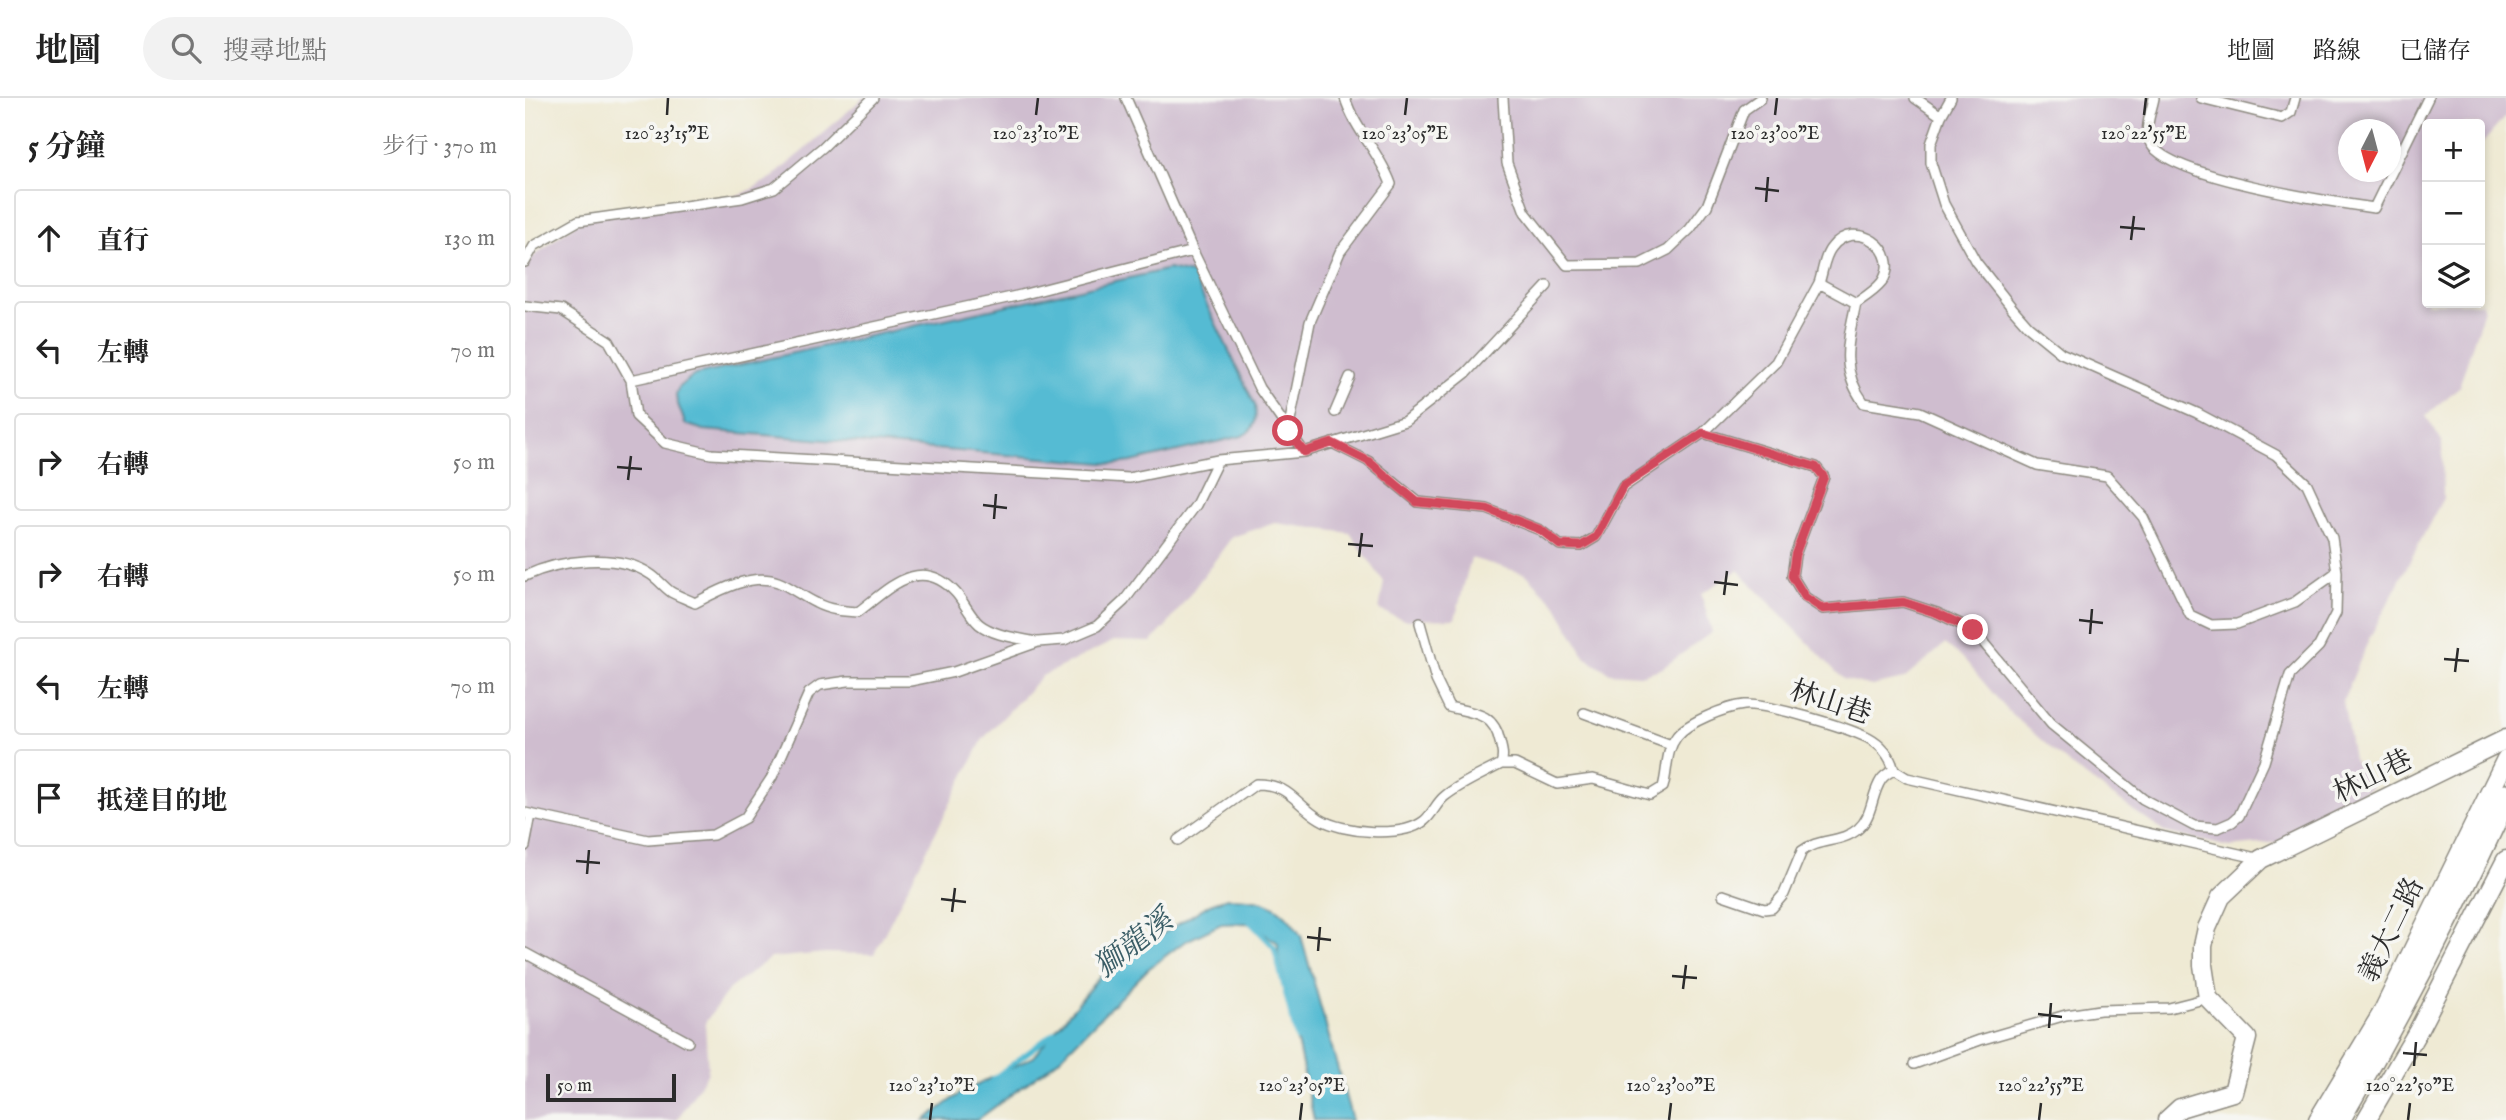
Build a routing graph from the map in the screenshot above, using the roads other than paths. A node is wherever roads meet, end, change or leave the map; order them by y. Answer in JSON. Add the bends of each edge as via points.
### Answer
{"nodes":[{"id":1,"x":873,"y":98,"type":"edge"},
{"id":2,"x":1126,"y":98,"type":"edge"},
{"id":3,"x":1345,"y":98,"type":"edge"},
{"id":4,"x":1503,"y":98,"type":"edge"},
{"id":5,"x":1761,"y":98,"type":"edge"},
{"id":6,"x":1915,"y":98,"type":"edge"},
{"id":7,"x":1951,"y":98,"type":"edge"},
{"id":8,"x":2154,"y":98,"type":"edge"},
{"id":9,"x":2201,"y":98,"type":"edge"},
{"id":10,"x":2295,"y":98,"type":"edge"},
{"id":11,"x":2428,"y":98,"type":"edge"},
{"id":12,"x":1941,"y":116,"type":"junction"},
{"id":13,"x":1193,"y":251,"type":"junction"},
{"id":14,"x":525,"y":262,"type":"edge"},
{"id":15,"x":1819,"y":283,"type":"junction"},
{"id":16,"x":1547,"y":286,"type":"dead end"},
{"id":17,"x":1856,"y":303,"type":"junction"},
{"id":18,"x":525,"y":306,"type":"edge"},
{"id":19,"x":1350,"y":377,"type":"dead end"},
{"id":20,"x":631,"y":380,"type":"junction"},
{"id":21,"x":1335,"y":412,"type":"dead end"},
{"id":22,"x":1288,"y":431,"type":"junction"},
{"id":23,"x":1703,"y":433,"type":"junction"},
{"id":24,"x":1332,"y":443,"type":"junction"},
{"id":25,"x":1304,"y":452,"type":"junction"},
{"id":26,"x":1218,"y":460,"type":"junction"},
{"id":27,"x":2337,"y":572,"type":"junction"},
{"id":28,"x":525,"y":576,"type":"edge"},
{"id":29,"x":1420,"y":624,"type":"dead end"},
{"id":30,"x":1038,"y":642,"type":"junction"},
{"id":31,"x":1584,"y":713,"type":"dead end"},
{"id":32,"x":2506,"y":739,"type":"edge"},
{"id":33,"x":1671,"y":745,"type":"junction"},
{"id":34,"x":2506,"y":759,"type":"edge"},
{"id":35,"x":1501,"y":764,"type":"junction"},
{"id":36,"x":1894,"y":770,"type":"junction"},
{"id":37,"x":2506,"y":796,"type":"edge"},
{"id":38,"x":528,"y":814,"type":"edge"},
{"id":39,"x":1178,"y":840,"type":"dead end"},
{"id":40,"x":525,"y":846,"type":"edge"},
{"id":41,"x":2261,"y":859,"type":"junction"},
{"id":42,"x":2506,"y":860,"type":"edge"},
{"id":43,"x":1723,"y":895,"type":"dead end"},
{"id":44,"x":525,"y":953,"type":"edge"},
{"id":45,"x":2208,"y":998,"type":"junction"},
{"id":46,"x":688,"y":1042,"type":"dead end"},
{"id":47,"x":1914,"y":1064,"type":"dead end"},
{"id":48,"x":2167,"y":1120,"type":"edge"},
{"id":49,"x":2318,"y":1120,"type":"edge"},
{"id":50,"x":2339,"y":1120,"type":"edge"},
{"id":51,"x":2366,"y":1120,"type":"edge"}],
"edges":[{"from":1,"to":14,"type":"lane","via":[[774,188],[742,198],[578,221],[534,246]]},
{"from":2,"to":13,"type":"lane"},
{"from":3,"to":22,"type":"lane","via":[[1350,115],[1391,184],[1340,252],[1310,322]]},
{"from":4,"to":5,"type":"lane","via":[[1507,163],[1525,212],[1567,264],[1640,264],[1668,250],[1707,206],[1744,110]]},
{"from":6,"to":12,"type":"lane"},
{"from":7,"to":12,"type":"lane"},
{"from":8,"to":11,"type":"lane","via":[[2147,128],[2150,142],[2157,152],[2176,162],[2271,192],[2374,208]]},
{"from":9,"to":10,"type":"lane","via":[[2282,118],[2291,112]]},
{"from":12,"to":27,"type":"lane","via":[[1931,144],[1931,163],[1944,204],[1976,262],[2013,309],[2061,353],[2197,413],[2276,455],[2307,484],[2332,538]]},
{"from":13,"to":20,"type":"lane","via":[[1021,295]]},
{"from":13,"to":22,"type":"lane","via":[[1258,388]]},
{"from":15,"to":17,"type":"lane"},
{"from":15,"to":17,"type":"lane","via":[[1829,251],[1839,239],[1854,235],[1871,238],[1886,258],[1885,276]]},
{"from":15,"to":23,"type":"lane","via":[[1776,362]]},
{"from":16,"to":24,"type":"lane","via":[[1466,373],[1405,421]]},
{"from":17,"to":27,"type":"lane","via":[[1846,355],[1854,390],[1864,403],[1920,412],[2036,465],[2107,476],[2143,517],[2190,615],[2211,625],[2237,624],[2295,602]]},
{"from":18,"to":20,"type":"lane","via":[[561,310],[609,341]]},
{"from":19,"to":21,"type":"lane"},
{"from":20,"to":26,"type":"lane","via":[[635,416],[664,443],[711,454],[1129,478]]},
{"from":22,"to":25,"type":"lane"},
{"from":23,"to":24,"type":"lane","via":[[1623,486],[1596,537],[1581,546],[1560,545],[1541,530],[1487,509],[1417,502],[1368,461]]},
{"from":23,"to":27,"type":"lane","via":[[1816,467],[1824,477],[1795,555],[1792,576],[1805,597],[1823,609],[1903,602],[1973,630],[2051,724],[2143,799],[2193,826],[2217,828],[2239,816],[2264,761],[2290,674],[2319,646],[2336,613]]},
{"from":24,"to":25,"type":"lane"},
{"from":25,"to":26,"type":"lane"},
{"from":26,"to":30,"type":"lane","via":[[1196,505],[1124,601],[1097,626],[1064,640]]},
{"from":28,"to":30,"type":"lane","via":[[544,567],[588,560],[628,564],[695,603],[753,580],[776,581],[816,604],[858,612],[906,577],[926,574],[943,581],[980,624]]},
{"from":29,"to":35,"type":"lane","via":[[1449,707],[1492,720],[1504,757]]},
{"from":30,"to":38,"type":"lane","via":[[954,672],[910,681],[820,685],[809,693],[772,777],[745,818],[713,835],[648,840]]},
{"from":31,"to":33,"type":"lane"},
{"from":32,"to":41,"type":"street","name":"林山巷"},
{"from":33,"to":35,"type":"lane","via":[[1663,787],[1650,795],[1593,779],[1557,784],[1514,764]]},
{"from":33,"to":36,"type":"lane","name":"林山巷","via":[[1679,733],[1717,712],[1746,705],[1794,713],[1868,738],[1891,759]]},
{"from":34,"to":49,"type":"street","name":"義大二路","via":[[2381,1016]]},
{"from":35,"to":39,"type":"lane","via":[[1443,797],[1424,821],[1412,827],[1363,831],[1338,826],[1315,815],[1278,786],[1256,784]]},
{"from":36,"to":41,"type":"lane","via":[[1907,778]]},
{"from":36,"to":43,"type":"lane","via":[[1882,778],[1868,815],[1856,831],[1802,850],[1784,894],[1772,908]]},
{"from":37,"to":50,"type":"street","name":"義大二路","via":[[2395,1022]]},
{"from":38,"to":40,"type":"lane"},
{"from":41,"to":45,"type":"street","name":"林山巷","via":[[2221,897],[2207,928],[2203,965]]},
{"from":42,"to":51,"type":"street","via":[[2418,1031]]},
{"from":44,"to":46,"type":"lane"},
{"from":45,"to":47,"type":"lane","via":[[2169,1008],[2066,1015]]},
{"from":45,"to":48,"type":"street","via":[[2246,1038],[2233,1092],[2180,1108]]}]}
